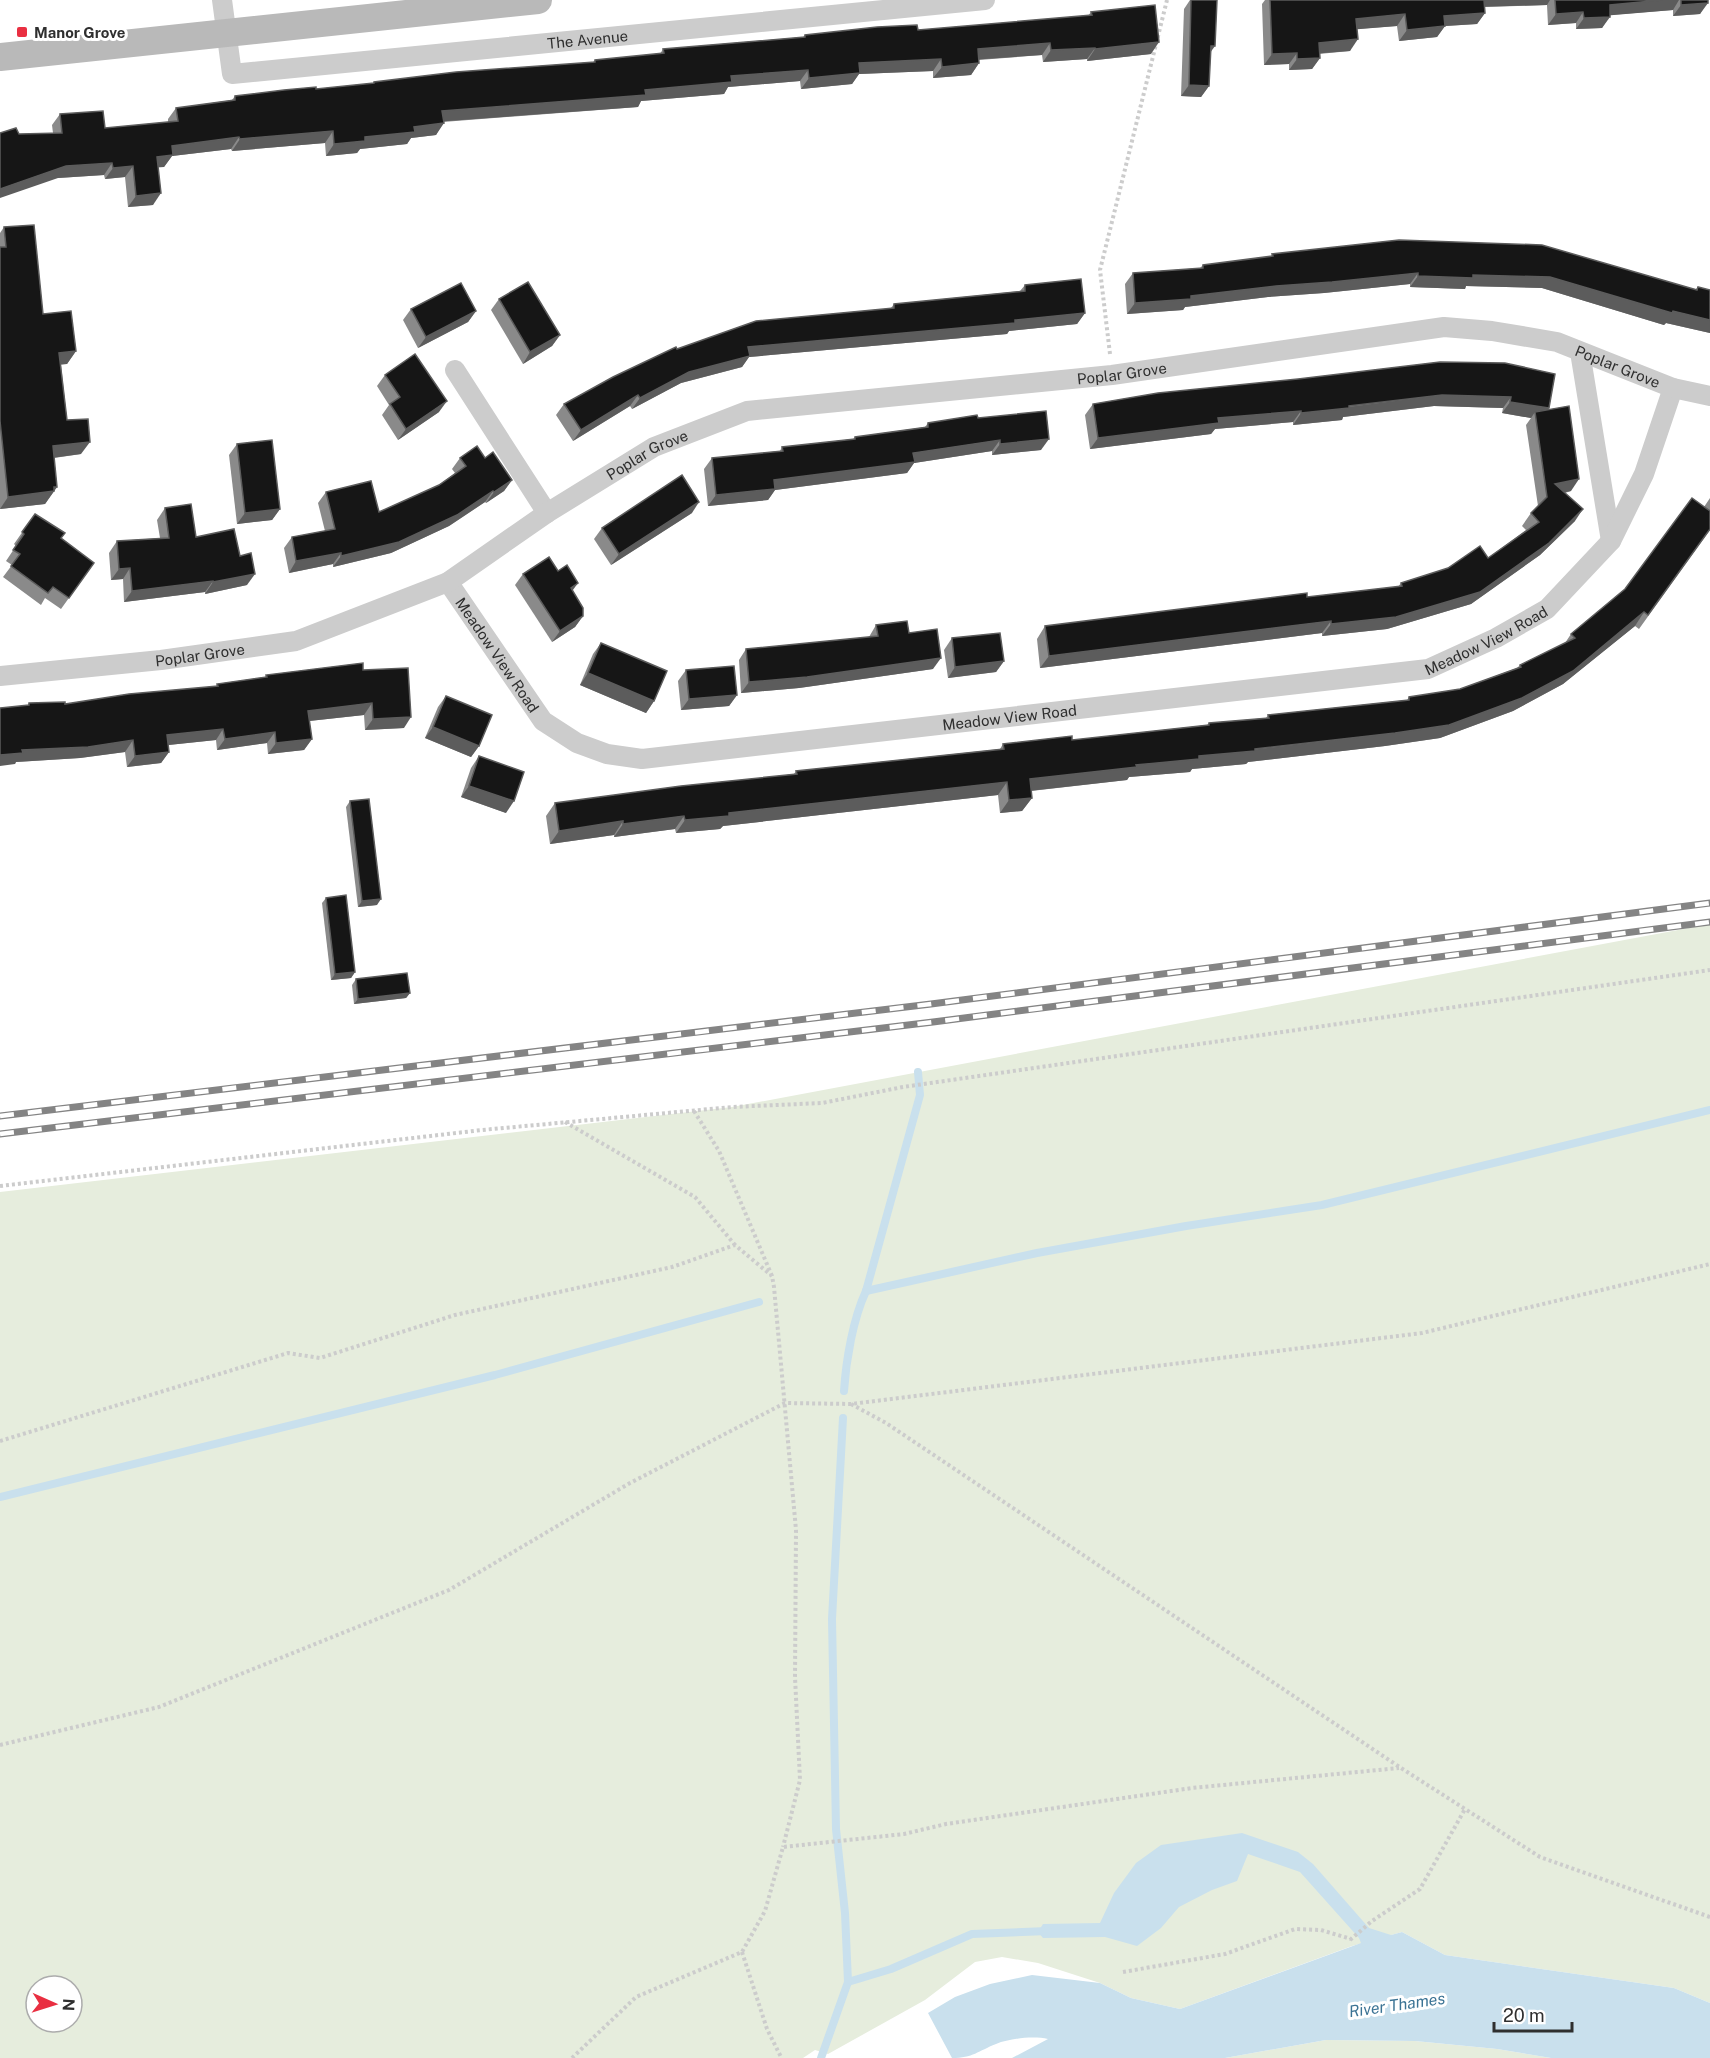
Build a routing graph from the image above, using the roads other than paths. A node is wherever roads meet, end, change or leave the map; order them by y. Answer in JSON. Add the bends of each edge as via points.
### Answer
{"nodes":[{"id":1,"x":222,"y":0,"type":"edge"},
{"id":2,"x":538,"y":0,"type":"edge"},
{"id":3,"x":985,"y":0,"type":"edge"},
{"id":4,"x":226,"y":34,"type":"junction"},
{"id":5,"x":0,"y":57,"type":"edge"},
{"id":6,"x":1580,"y":352,"type":"junction"},
{"id":7,"x":455,"y":370,"type":"dead end"},
{"id":8,"x":1673,"y":388,"type":"junction"},
{"id":9,"x":1710,"y":396,"type":"edge"},
{"id":10,"x":547,"y":513,"type":"junction"},
{"id":11,"x":1611,"y":541,"type":"junction"},
{"id":12,"x":448,"y":582,"type":"junction"},
{"id":13,"x":0,"y":676,"type":"edge"}],
"edges":[{"from":1,"to":4,"type":"street"},
{"from":2,"to":4,"type":"street"},
{"from":3,"to":4,"type":"street","name":"The Avenue","via":[[232,74]]},
{"from":4,"to":5,"type":"street"},
{"from":6,"to":8,"type":"street","name":"Poplar Grove"},
{"from":6,"to":10,"type":"street","name":"Poplar Grove","via":[[1557,342],[1492,330],[1444,327],[1112,375],[747,411],[654,447]]},
{"from":6,"to":11,"type":"street"},
{"from":7,"to":10,"type":"street"},
{"from":8,"to":9,"type":"street","name":"Poplar Grove"},
{"from":8,"to":11,"type":"street","name":"Meadow View Road","via":[[1644,474]]},
{"from":10,"to":12,"type":"street","name":"Poplar Grove"},
{"from":11,"to":12,"type":"street","name":"Meadow View Road","via":[[1547,609],[1428,669],[642,759],[607,754],[577,743],[543,722]]},
{"from":12,"to":13,"type":"street","name":"Poplar Grove","via":[[296,641],[161,660]]}]}
